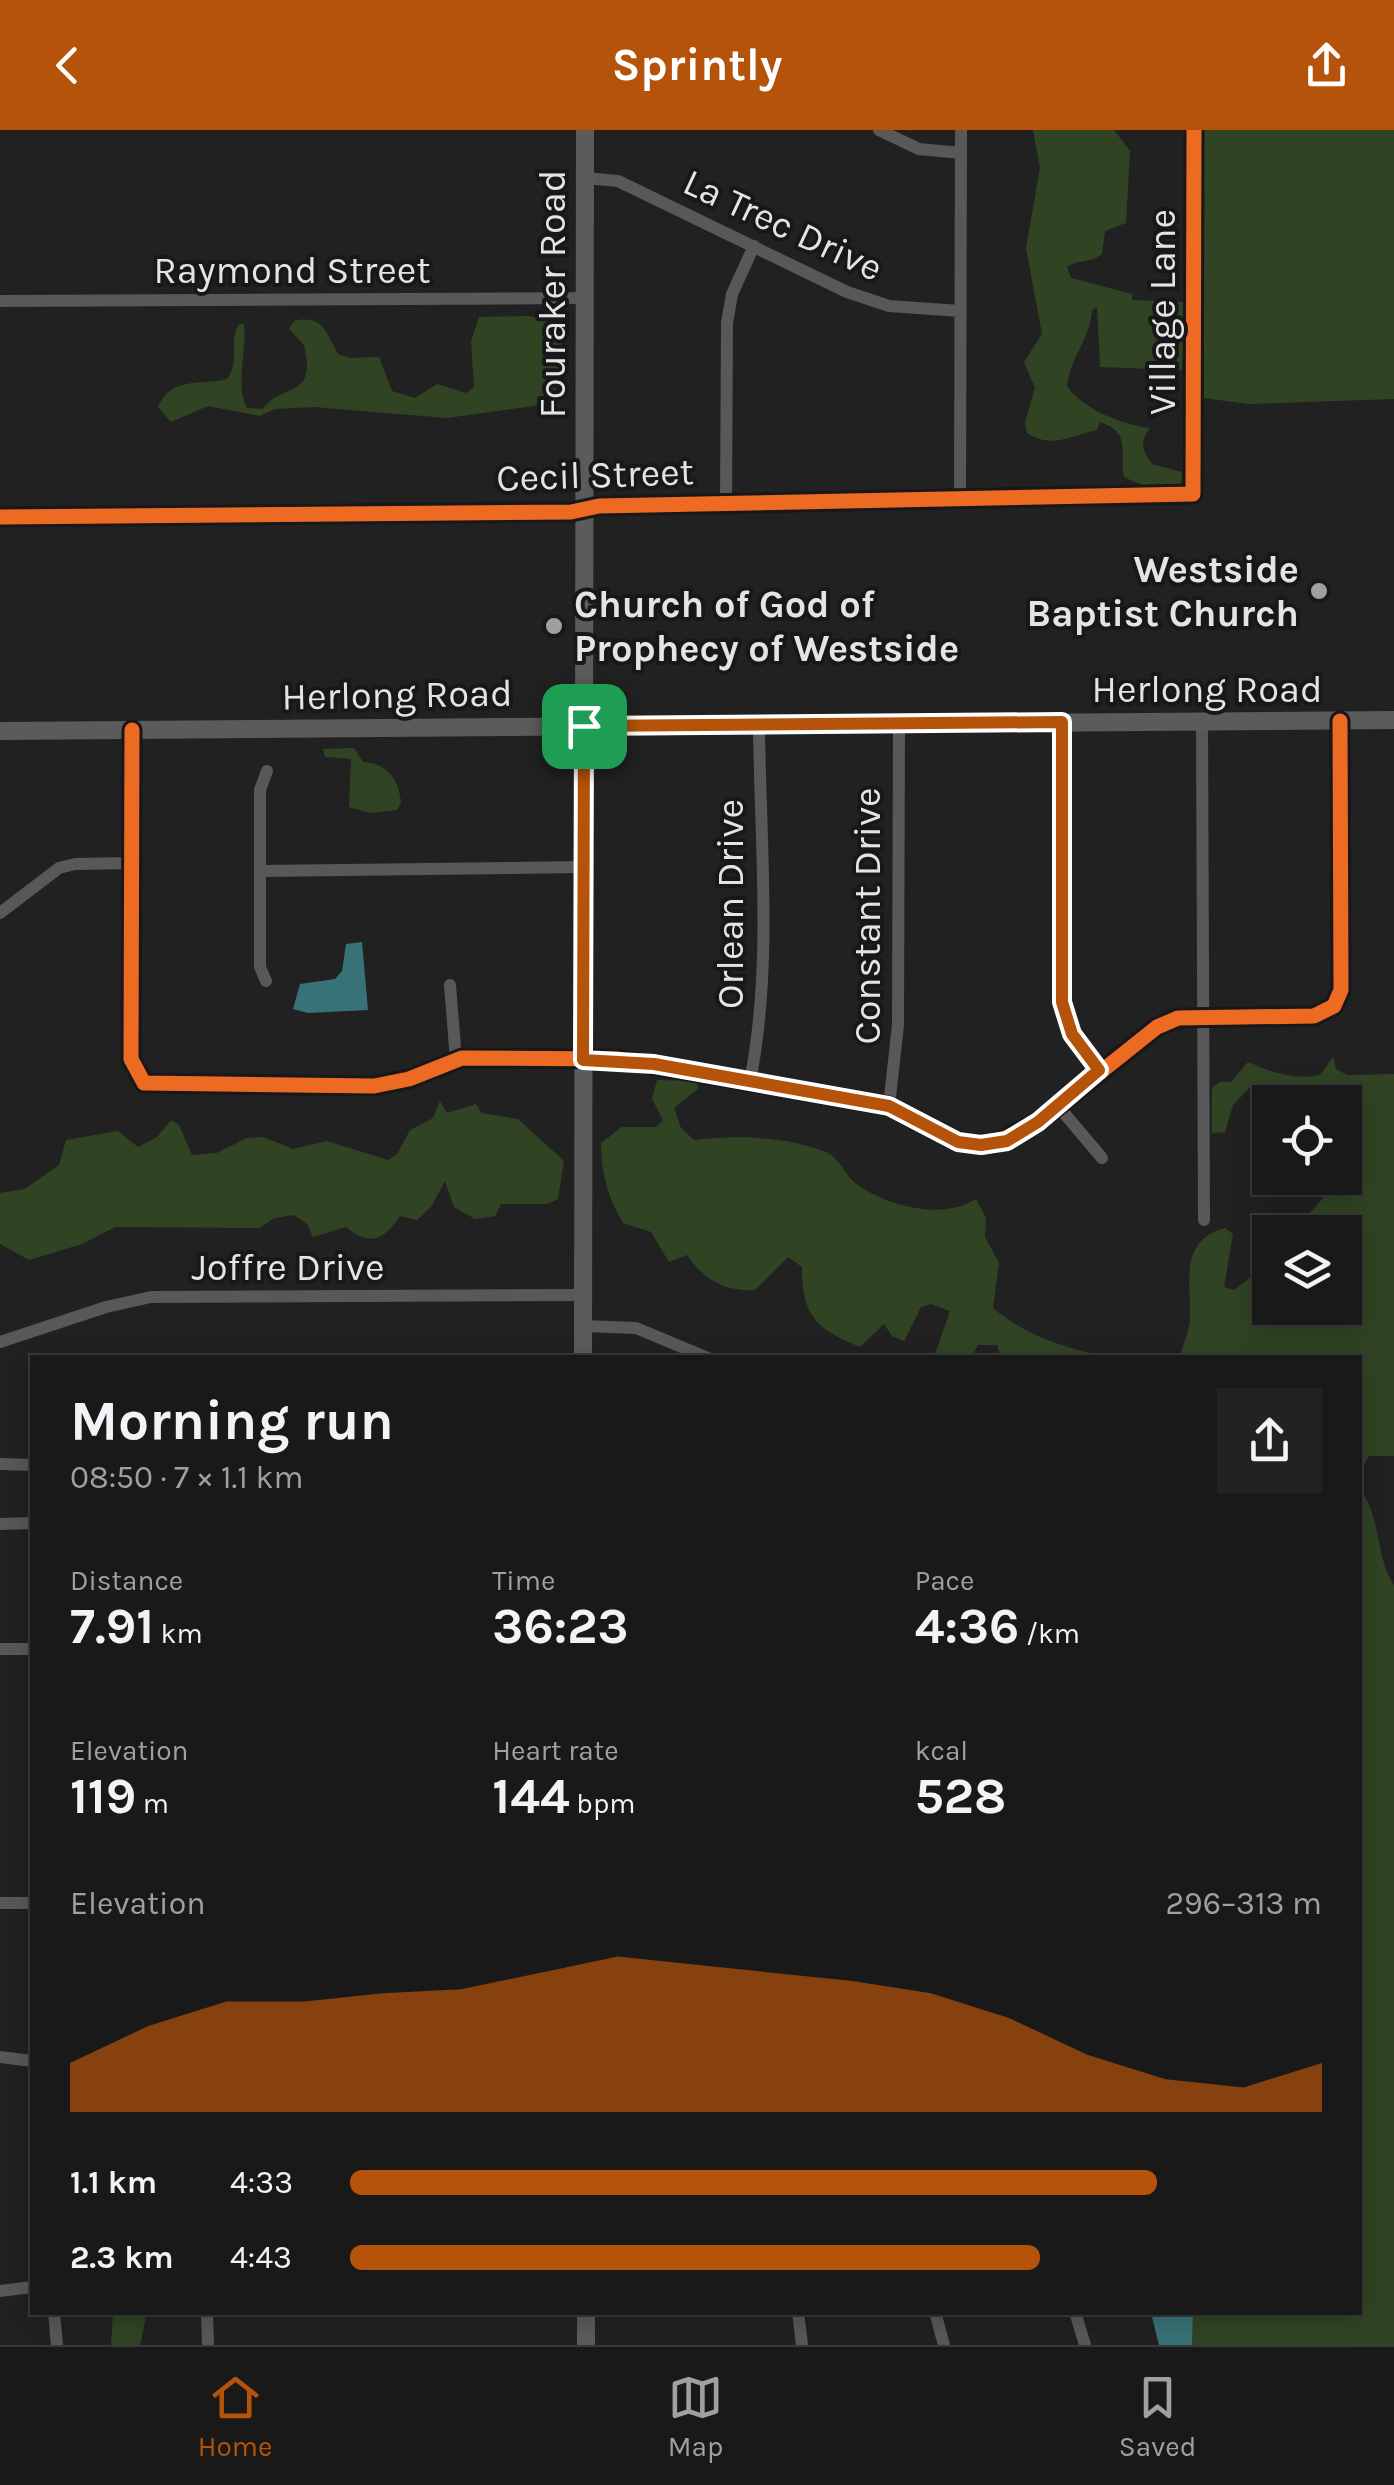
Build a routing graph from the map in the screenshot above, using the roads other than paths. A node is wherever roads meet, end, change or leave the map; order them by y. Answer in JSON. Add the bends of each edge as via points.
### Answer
{"nodes":[{"id":1,"x":585,"y":130,"type":"edge"},
{"id":2,"x":878,"y":130,"type":"edge"},
{"id":3,"x":961,"y":130,"type":"edge"},
{"id":4,"x":1194,"y":130,"type":"edge"},
{"id":5,"x":960,"y":153,"type":"junction"},
{"id":6,"x":585,"y":178,"type":"junction"},
{"id":7,"x":754,"y":246,"type":"junction"},
{"id":8,"x":584,"y":298,"type":"junction"},
{"id":9,"x":0,"y":301,"type":"edge"},
{"id":10,"x":960,"y":310,"type":"junction"},
{"id":11,"x":1194,"y":494,"type":"joint"},
{"id":12,"x":960,"y":498,"type":"junction"},
{"id":13,"x":726,"y":503,"type":"junction"},
{"id":14,"x":585,"y":508,"type":"junction"},
{"id":15,"x":0,"y":517,"type":"edge"},
{"id":16,"x":1394,"y":720,"type":"edge"},
{"id":17,"x":1202,"y":721,"type":"junction"},
{"id":18,"x":1340,"y":721,"type":"junction"},
{"id":19,"x":1062,"y":722,"type":"junction"},
{"id":20,"x":899,"y":725,"type":"junction"},
{"id":21,"x":584,"y":726,"type":"junction"},
{"id":22,"x":759,"y":726,"type":"junction"},
{"id":23,"x":132,"y":730,"type":"junction"},
{"id":24,"x":0,"y":731,"type":"edge"},
{"id":25,"x":267,"y":771,"type":"dead end"},
{"id":26,"x":132,"y":863,"type":"junction"},
{"id":27,"x":584,"y":867,"type":"junction"},
{"id":28,"x":260,"y":871,"type":"junction"},
{"id":29,"x":0,"y":914,"type":"edge"},
{"id":30,"x":266,"y":980,"type":"dead end"},
{"id":31,"x":450,"y":986,"type":"dead end"},
{"id":32,"x":1202,"y":1018,"type":"junction"},
{"id":33,"x":456,"y":1060,"type":"junction"},
{"id":34,"x":583,"y":1060,"type":"junction"},
{"id":35,"x":1099,"y":1070,"type":"junction"},
{"id":36,"x":750,"y":1082,"type":"junction"},
{"id":37,"x":889,"y":1106,"type":"junction"},
{"id":38,"x":1058,"y":1106,"type":"junction"},
{"id":39,"x":1102,"y":1158,"type":"dead end"},
{"id":40,"x":1204,"y":1220,"type":"dead end"},
{"id":41,"x":584,"y":1295,"type":"junction"},
{"id":42,"x":583,"y":1326,"type":"junction"},
{"id":43,"x":0,"y":1342,"type":"edge"},
{"id":44,"x":583,"y":1355,"type":"edge"},
{"id":45,"x":701,"y":1355,"type":"edge"},
{"id":46,"x":0,"y":1464,"type":"edge"},
{"id":47,"x":30,"y":1465,"type":"edge"},
{"id":48,"x":30,"y":1523,"type":"edge"},
{"id":49,"x":0,"y":1524,"type":"edge"},
{"id":50,"x":30,"y":1648,"type":"edge"},
{"id":51,"x":0,"y":1649,"type":"edge"},
{"id":52,"x":0,"y":1903,"type":"edge"},
{"id":53,"x":30,"y":1903,"type":"edge"},
{"id":54,"x":0,"y":2057,"type":"edge"},
{"id":55,"x":30,"y":2061,"type":"edge"},
{"id":56,"x":30,"y":2287,"type":"edge"},
{"id":57,"x":0,"y":2291,"type":"edge"},
{"id":58,"x":54,"y":2315,"type":"edge"},
{"id":59,"x":207,"y":2315,"type":"edge"},
{"id":60,"x":586,"y":2315,"type":"edge"},
{"id":61,"x":798,"y":2315,"type":"edge"},
{"id":62,"x":936,"y":2315,"type":"edge"},
{"id":63,"x":1077,"y":2315,"type":"edge"},
{"id":64,"x":58,"y":2345,"type":"edge"},
{"id":65,"x":208,"y":2345,"type":"edge"},
{"id":66,"x":586,"y":2345,"type":"edge"},
{"id":67,"x":802,"y":2345,"type":"edge"},
{"id":68,"x":944,"y":2345,"type":"edge"},
{"id":69,"x":1085,"y":2345,"type":"edge"}],
"edges":[{"from":1,"to":6,"type":"street","name":"Fouraker Road"},
{"from":2,"to":5,"type":"street","via":[[919,149]]},
{"from":3,"to":5,"type":"street"},
{"from":4,"to":11,"type":"street","name":"Village Lane"},
{"from":5,"to":10,"type":"street"},
{"from":6,"to":7,"type":"street","name":"La Trec Drive","via":[[618,182]]},
{"from":6,"to":8,"type":"street","name":"Fouraker Road"},
{"from":7,"to":10,"type":"street","name":"La Trec Drive","via":[[881,304]]},
{"from":7,"to":13,"type":"street","via":[[727,323]]},
{"from":8,"to":9,"type":"street","name":"Raymond Street"},
{"from":8,"to":14,"type":"street","name":"Fouraker Road"},
{"from":10,"to":12,"type":"street"},
{"from":11,"to":12,"type":"street","name":"Cecil Street"},
{"from":12,"to":13,"type":"street","name":"Cecil Street"},
{"from":13,"to":14,"type":"street","name":"Cecil Street"},
{"from":14,"to":15,"type":"street","name":"Cecil Street"},
{"from":14,"to":21,"type":"street","name":"Fouraker Road"},
{"from":16,"to":18,"type":"street","name":"Herlong Road"},
{"from":17,"to":18,"type":"street","name":"Herlong Road"},
{"from":17,"to":19,"type":"street","name":"Herlong Road"},
{"from":17,"to":32,"type":"street"},
{"from":18,"to":32,"type":"street","via":[[1341,990],[1334,1006],[1314,1016]]},
{"from":19,"to":20,"type":"street","name":"Herlong Road"},
{"from":19,"to":35,"type":"street","via":[[1062,1002],[1072,1034]]},
{"from":20,"to":22,"type":"street","name":"Herlong Road"},
{"from":20,"to":37,"type":"street","name":"Constant Drive","via":[[898,1025]]},
{"from":21,"to":22,"type":"street","name":"Herlong Road"},
{"from":21,"to":23,"type":"street","name":"Herlong Road"},
{"from":21,"to":27,"type":"street","name":"Fouraker Road"},
{"from":22,"to":36,"type":"street","name":"Orlean Drive","via":[[760,999]]},
{"from":23,"to":24,"type":"street","name":"Herlong Road"},
{"from":23,"to":26,"type":"street"},
{"from":25,"to":28,"type":"street","via":[[260,790]]},
{"from":26,"to":29,"type":"street","via":[[59,868]]},
{"from":26,"to":33,"type":"street","via":[[130,1059],[140,1079],[175,1086],[374,1086]]},
{"from":27,"to":28,"type":"street"},
{"from":27,"to":34,"type":"street","name":"Fouraker Road"},
{"from":28,"to":30,"type":"street","via":[[260,967]]},
{"from":31,"to":33,"type":"street"},
{"from":32,"to":35,"type":"street","via":[[1157,1027]]},
{"from":32,"to":40,"type":"street"},
{"from":33,"to":34,"type":"street"},
{"from":34,"to":36,"type":"street","via":[[616,1059]]},
{"from":34,"to":41,"type":"street","name":"Fouraker Road"},
{"from":35,"to":38,"type":"street"},
{"from":36,"to":37,"type":"street"},
{"from":37,"to":38,"type":"street","via":[[958,1142],[981,1145],[1007,1141]]},
{"from":38,"to":39,"type":"street"},
{"from":41,"to":42,"type":"street","name":"Fouraker Road"},
{"from":41,"to":43,"type":"street","name":"Joffre Drive","via":[[151,1297]]},
{"from":42,"to":44,"type":"street","name":"Fouraker Road"},
{"from":42,"to":45,"type":"street","via":[[636,1328]]},
{"from":46,"to":47,"type":"street"},
{"from":48,"to":49,"type":"street"},
{"from":50,"to":51,"type":"street"},
{"from":52,"to":53,"type":"street"},
{"from":54,"to":55,"type":"street"},
{"from":56,"to":57,"type":"street"},
{"from":58,"to":64,"type":"street"},
{"from":59,"to":65,"type":"street"},
{"from":60,"to":66,"type":"street"},
{"from":61,"to":67,"type":"street"},
{"from":62,"to":68,"type":"street"},
{"from":63,"to":69,"type":"street"}]}
